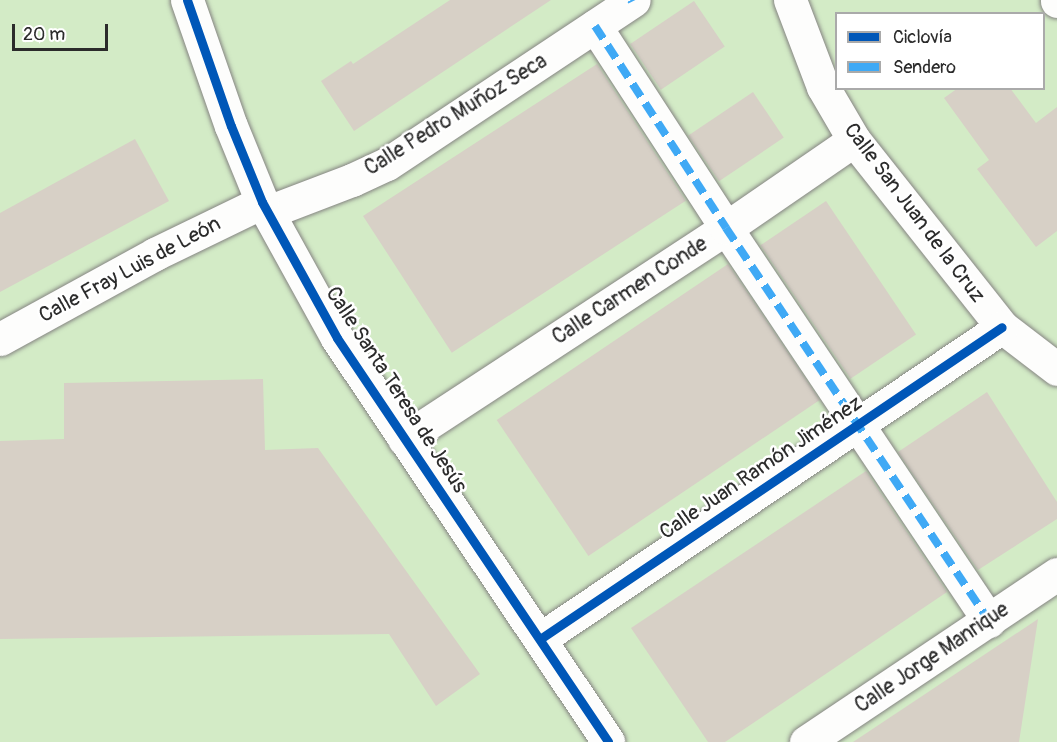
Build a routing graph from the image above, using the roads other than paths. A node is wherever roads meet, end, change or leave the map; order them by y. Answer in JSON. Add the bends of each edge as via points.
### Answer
{"nodes":[{"id":1,"x":187,"y":0,"type":"edge"},
{"id":2,"x":790,"y":0,"type":"edge"},
{"id":3,"x":632,"y":1,"type":"edge"},
{"id":4,"x":595,"y":26,"type":"junction"},
{"id":5,"x":854,"y":140,"type":"junction"},
{"id":6,"x":265,"y":207,"type":"junction"},
{"id":7,"x":726,"y":228,"type":"junction"},
{"id":8,"x":1002,"y":327,"type":"junction"},
{"id":9,"x":0,"y":339,"type":"edge"},
{"id":10,"x":1057,"y":369,"type":"edge"},
{"id":11,"x":857,"y":425,"type":"junction"},
{"id":12,"x":404,"y":439,"type":"junction"},
{"id":13,"x":1057,"y":574,"type":"edge"},
{"id":14,"x":989,"y":621,"type":"junction"},
{"id":15,"x":540,"y":639,"type":"junction"},
{"id":16,"x":608,"y":742,"type":"edge"},
{"id":17,"x":806,"y":742,"type":"edge"}],
"edges":[{"from":1,"to":6,"type":"street","name":"Calle Santa Teresa de Jesús","via":[[231,126]]},
{"from":2,"to":5,"type":"street","name":"Calle San Juan de la Cruz","via":[[823,87]]},
{"from":3,"to":4,"type":"street","name":"Calle Pedro Muñoz Seca"},
{"from":4,"to":6,"type":"street","name":"Calle Pedro Muñoz Seca","via":[[387,164],[351,180]]},
{"from":4,"to":7,"type":"street"},
{"from":5,"to":7,"type":"street","name":"Calle Carmen Conde"},
{"from":5,"to":8,"type":"street","name":"Calle San Juan de la Cruz"},
{"from":6,"to":9,"type":"street","name":"Calle Fray Luis de León","via":[[155,254]]},
{"from":6,"to":12,"type":"street","name":"Calle Santa Teresa de Jesús","via":[[337,338]]},
{"from":7,"to":11,"type":"street"},
{"from":7,"to":12,"type":"street","name":"Calle Carmen Conde"},
{"from":8,"to":10,"type":"street","name":"Calle San Juan de la Cruz"},
{"from":8,"to":11,"type":"street","name":"Calle Juan Ramón Jiménez"},
{"from":11,"to":14,"type":"street"},
{"from":11,"to":15,"type":"street","name":"Calle Juan Ramón Jiménez"},
{"from":12,"to":15,"type":"street","name":"Calle Santa Teresa de Jesús"},
{"from":13,"to":14,"type":"street","name":"Calle Jorge Manrique"},
{"from":14,"to":17,"type":"street","name":"Calle Jorge Manrique"},
{"from":15,"to":16,"type":"street","name":"Calle Santa Teresa de Jesús"}]}
